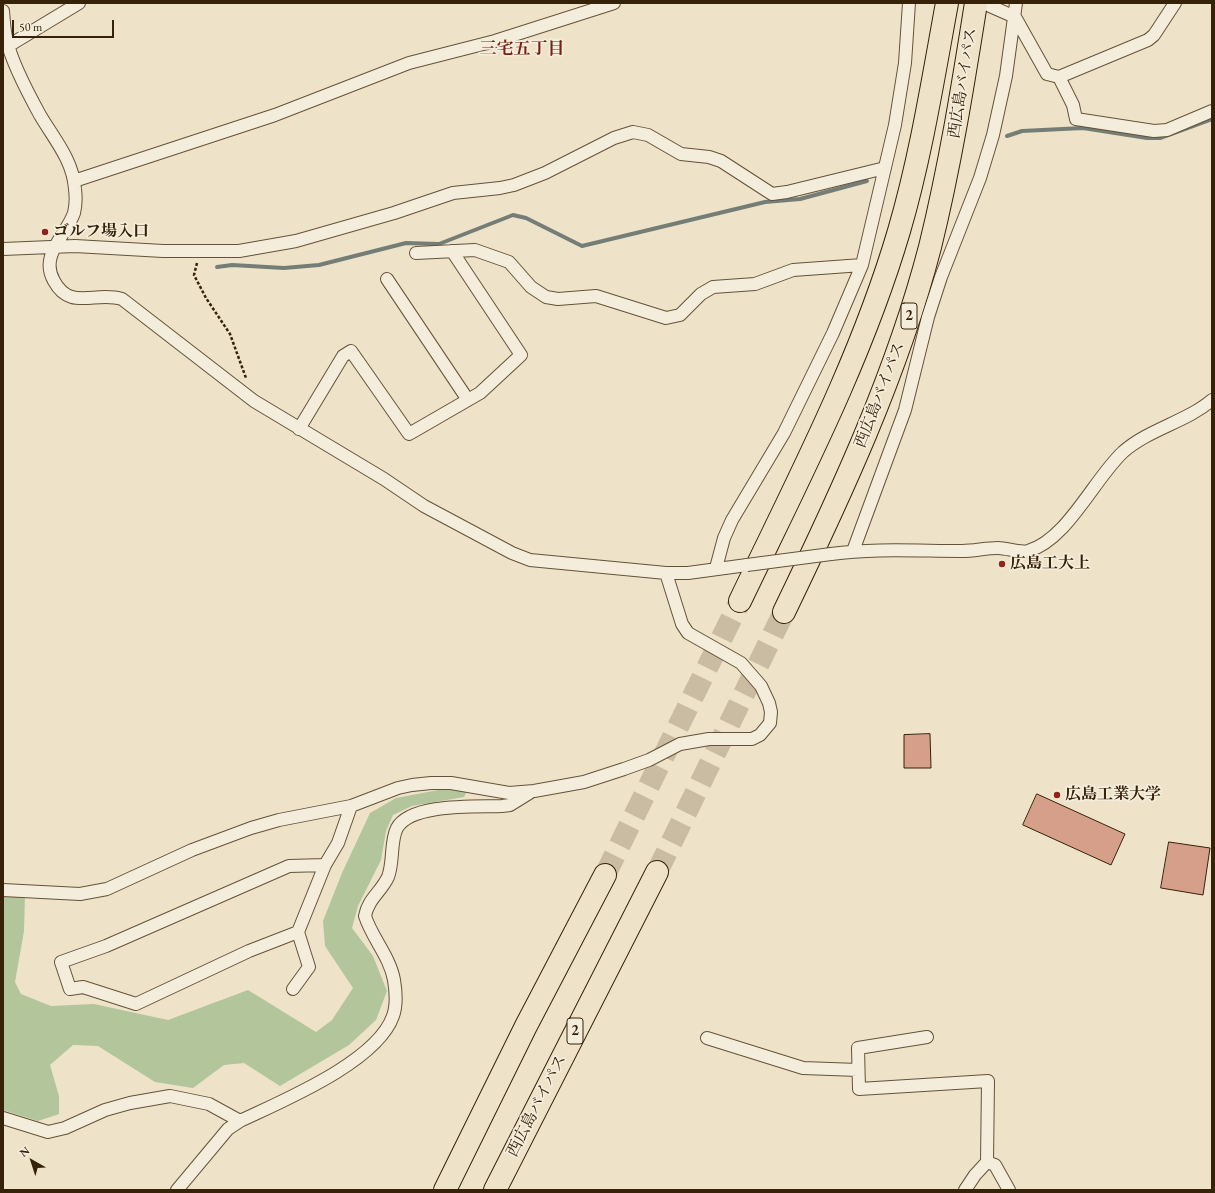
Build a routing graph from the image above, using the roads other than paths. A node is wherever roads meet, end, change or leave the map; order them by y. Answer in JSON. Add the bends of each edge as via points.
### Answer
{"nodes":[{"id":1,"x":614,"y":3,"type":"edge"},
{"id":2,"x":908,"y":3,"type":"edge"},
{"id":3,"x":948,"y":3,"type":"edge"},
{"id":4,"x":1016,"y":3,"type":"edge"},
{"id":5,"x":1175,"y":3,"type":"edge"},
{"id":6,"x":76,"y":4,"type":"edge"},
{"id":7,"x":982,"y":4,"type":"edge"},
{"id":8,"x":3,"y":10,"type":"edge"},
{"id":9,"x":1014,"y":17,"type":"junction"},
{"id":10,"x":8,"y":46,"type":"junction"},
{"id":11,"x":1059,"y":77,"type":"junction"},
{"id":12,"x":1212,"y":111,"type":"edge"},
{"id":13,"x":886,"y":168,"type":"junction"},
{"id":14,"x":74,"y":181,"type":"junction"},
{"id":15,"x":55,"y":246,"type":"junction"},
{"id":16,"x":3,"y":249,"type":"edge"},
{"id":17,"x":452,"y":251,"type":"junction"},
{"id":18,"x":416,"y":253,"type":"dead end"},
{"id":19,"x":862,"y":265,"type":"junction"},
{"id":20,"x":387,"y":279,"type":"dead end"},
{"id":21,"x":468,"y":400,"type":"junction"},
{"id":22,"x":1212,"y":400,"type":"edge"},
{"id":23,"x":298,"y":429,"type":"junction"},
{"id":24,"x":853,"y":551,"type":"junction"},
{"id":25,"x":716,"y":568,"type":"junction"},
{"id":26,"x":666,"y":573,"type":"junction"},
{"id":27,"x":740,"y":601,"type":"tunnel mouth"},
{"id":28,"x":784,"y":612,"type":"tunnel mouth"},
{"id":29,"x":534,"y":791,"type":"junction"},
{"id":30,"x":351,"y":806,"type":"junction"},
{"id":31,"x":325,"y":865,"type":"junction"},
{"id":32,"x":656,"y":872,"type":"tunnel mouth"},
{"id":33,"x":606,"y":875,"type":"tunnel mouth"},
{"id":34,"x":3,"y":890,"type":"edge"},
{"id":35,"x":298,"y":932,"type":"junction"},
{"id":36,"x":293,"y":989,"type":"dead end"},
{"id":37,"x":927,"y":1037,"type":"dead end"},
{"id":38,"x":707,"y":1038,"type":"dead end"},
{"id":39,"x":858,"y":1070,"type":"junction"},
{"id":40,"x":3,"y":1118,"type":"edge"},
{"id":41,"x":240,"y":1121,"type":"junction"},
{"id":42,"x":986,"y":1162,"type":"junction"},
{"id":43,"x":177,"y":1190,"type":"edge"},
{"id":44,"x":445,"y":1190,"type":"edge"},
{"id":45,"x":495,"y":1190,"type":"edge"},
{"id":46,"x":965,"y":1190,"type":"edge"},
{"id":47,"x":1009,"y":1190,"type":"edge"}],
"edges":[{"from":1,"to":14,"type":"street","via":[[495,41],[409,63],[275,115]]},
{"from":2,"to":13,"type":"street","via":[[905,63]]},
{"from":3,"to":27,"type":"highway","name":"西広島バイパス","via":[[926,117],[902,216],[872,309],[829,415]]},
{"from":4,"to":9,"type":"street"},
{"from":5,"to":11,"type":"street","via":[[1148,40]]},
{"from":6,"to":10,"type":"street"},
{"from":7,"to":9,"type":"street"},
{"from":7,"to":28,"type":"highway","name":"西広島バイパス","number":"2","via":[[930,248],[904,334],[837,504]]},
{"from":8,"to":10,"type":"street"},
{"from":9,"to":11,"type":"street","via":[[1047,74]]},
{"from":9,"to":24,"type":"street","via":[[1006,76],[993,135],[980,178],[941,277],[904,410]]},
{"from":10,"to":14,"type":"street","via":[[39,113],[70,166]]},
{"from":11,"to":12,"type":"street","via":[[1073,105],[1076,119],[1154,131],[1167,130]]},
{"from":13,"to":15,"type":"street","via":[[772,194],[721,161],[710,157],[681,154],[648,135],[633,132],[614,138],[545,173],[514,185],[453,193],[296,241],[239,252]]},
{"from":13,"to":19,"type":"street"},
{"from":14,"to":15,"type":"street","via":[[74,213]]},
{"from":15,"to":16,"type":"street"},
{"from":15,"to":23,"type":"street","via":[[49,260],[49,272],[63,293],[74,298],[107,296],[122,299],[254,401]]},
{"from":17,"to":18,"type":"street"},
{"from":17,"to":19,"type":"street","via":[[475,250],[509,262],[531,287],[546,297],[558,299],[596,296],[666,318],[680,315],[701,294],[713,287],[755,284],[793,270]]},
{"from":17,"to":21,"type":"street","via":[[521,355],[480,393]]},
{"from":19,"to":25,"type":"street","via":[[833,333],[784,433],[732,520]]},
{"from":20,"to":21,"type":"street"},
{"from":21,"to":23,"type":"street","via":[[409,434],[351,351],[343,356]]},
{"from":22,"to":24,"type":"street","via":[[1151,433],[1124,452],[1062,527],[1041,546],[1026,551],[998,548],[964,551]]},
{"from":23,"to":26,"type":"street","via":[[384,479],[424,506],[512,553],[530,560]]},
{"from":24,"to":25,"type":"street","bridge":true},
{"from":25,"to":26,"type":"street","via":[[688,573]]},
{"from":26,"to":29,"type":"street","via":[[682,624],[688,633],[747,668],[761,686],[769,703],[770,723],[760,735],[752,739],[709,739],[680,744],[624,769],[584,782]]},
{"from":29,"to":30,"type":"street","via":[[509,793],[472,786],[431,783],[398,788]]},
{"from":29,"to":41,"type":"street","via":[[510,805],[437,809],[419,813],[406,818],[397,828],[388,877],[371,900],[365,916],[394,978],[396,999],[393,1016],[385,1032],[357,1058],[325,1078]]},
{"from":30,"to":31,"type":"street","via":[[338,843]]},
{"from":30,"to":34,"type":"street","via":[[251,828],[192,850],[106,890],[80,894]]},
{"from":31,"to":35,"type":"street"},
{"from":31,"to":35,"type":"street","via":[[289,866],[106,946],[61,962],[70,989],[83,987],[136,1004],[249,951]]},
{"from":32,"to":45,"type":"highway","name":"西広島バイパス","number":"2"},
{"from":33,"to":44,"type":"highway","via":[[526,1026]]},
{"from":35,"to":36,"type":"street","via":[[309,967]]},
{"from":37,"to":39,"type":"street","via":[[858,1048]]},
{"from":38,"to":39,"type":"street","via":[[803,1068]]},
{"from":39,"to":42,"type":"street","via":[[859,1089],[988,1081]]},
{"from":40,"to":41,"type":"street","via":[[48,1132],[61,1130],[111,1108],[170,1096],[209,1104]]},
{"from":41,"to":43,"type":"street","via":[[228,1129]]},
{"from":42,"to":46,"type":"street"},
{"from":42,"to":47,"type":"street","via":[[995,1165]]}]}
